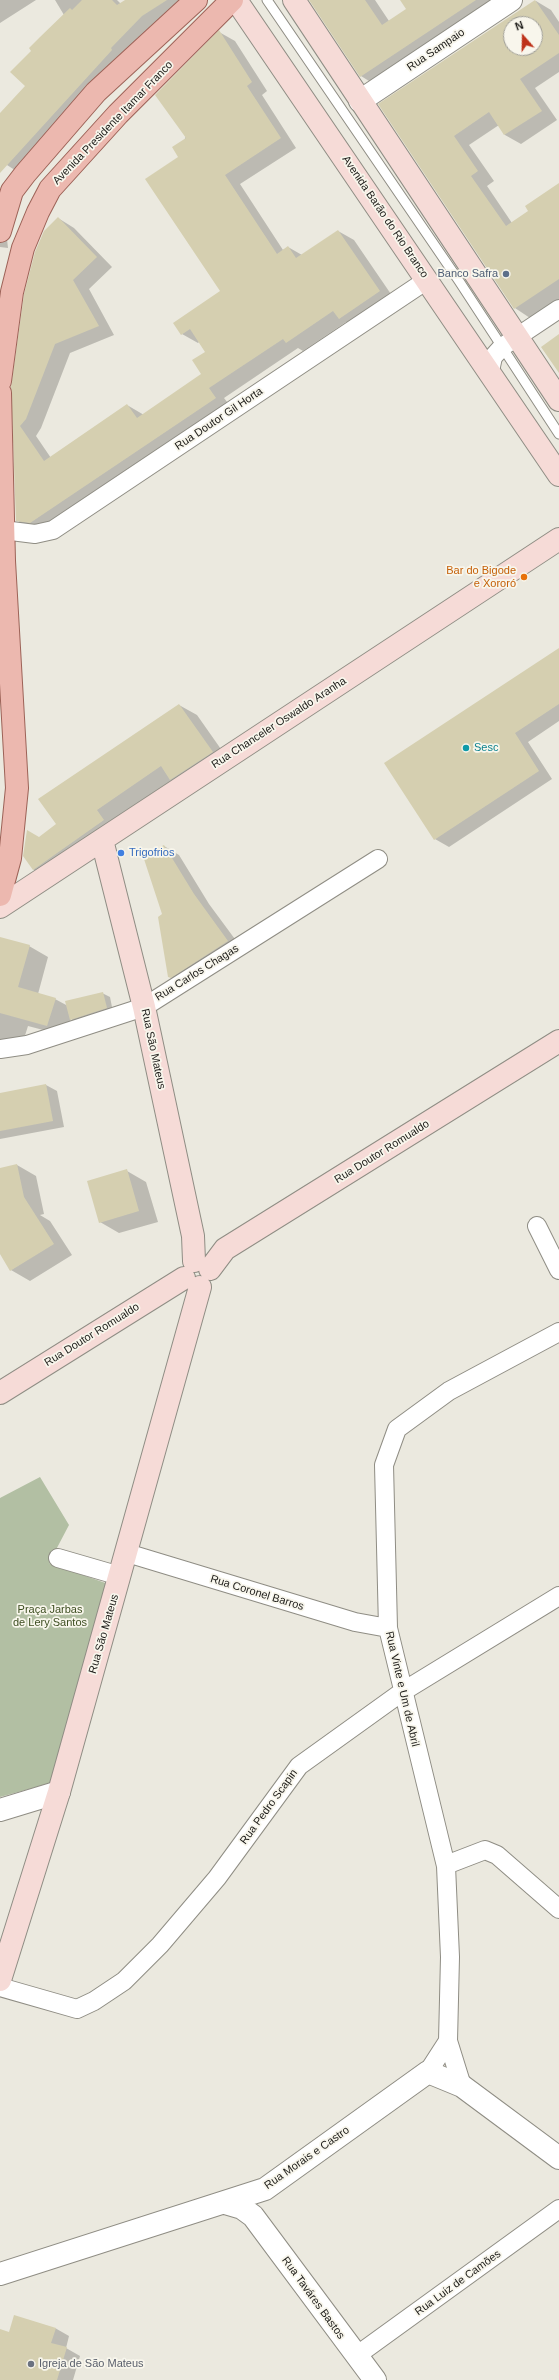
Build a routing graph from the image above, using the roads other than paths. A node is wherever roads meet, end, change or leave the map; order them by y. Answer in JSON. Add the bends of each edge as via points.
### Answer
{"nodes":[{"id":1,"x":196,"y":0,"type":"edge"},
{"id":2,"x":232,"y":0,"type":"edge"},
{"id":3,"x":236,"y":0,"type":"edge"},
{"id":4,"x":267,"y":0,"type":"edge"},
{"id":5,"x":294,"y":0,"type":"edge"},
{"id":6,"x":511,"y":0,"type":"edge"},
{"id":7,"x":360,"y":101,"type":"junction"},
{"id":8,"x":6,"y":190,"type":"edge"},
{"id":9,"x":0,"y":231,"type":"edge"},
{"id":10,"x":427,"y":280,"type":"junction"},
{"id":11,"x":559,"y":309,"type":"edge"},
{"id":12,"x":5,"y":334,"type":"junction"},
{"id":13,"x":510,"y":342,"type":"junction"},
{"id":14,"x":490,"y":371,"type":"junction"},
{"id":15,"x":0,"y":381,"type":"edge"},
{"id":16,"x":0,"y":393,"type":"edge"},
{"id":17,"x":559,"y":400,"type":"edge"},
{"id":18,"x":559,"y":434,"type":"edge"},
{"id":19,"x":559,"y":476,"type":"edge"},
{"id":20,"x":3,"y":530,"type":"junction"},
{"id":21,"x":559,"y":539,"type":"edge"},
{"id":22,"x":102,"y":840,"type":"junction"},
{"id":23,"x":378,"y":859,"type":"dead end"},
{"id":24,"x":0,"y":895,"type":"edge"},
{"id":25,"x":0,"y":907,"type":"edge"},
{"id":26,"x":144,"y":1007,"type":"junction"},
{"id":27,"x":559,"y":1041,"type":"edge"},
{"id":28,"x":0,"y":1049,"type":"edge"},
{"id":29,"x":537,"y":1226,"type":"dead end"},
{"id":30,"x":193,"y":1236,"type":"junction"},
{"id":31,"x":225,"y":1249,"type":"junction"},
{"id":32,"x":559,"y":1270,"type":"edge"},
{"id":33,"x":197,"y":1274,"type":"junction"},
{"id":34,"x":559,"y":1332,"type":"edge"},
{"id":35,"x":0,"y":1393,"type":"edge"},
{"id":36,"x":127,"y":1553,"type":"junction"},
{"id":37,"x":58,"y":1558,"type":"dead end"},
{"id":38,"x":120,"y":1576,"type":"junction"},
{"id":39,"x":559,"y":1596,"type":"edge"},
{"id":40,"x":388,"y":1628,"type":"junction"},
{"id":41,"x":402,"y":1692,"type":"junction"},
{"id":42,"x":59,"y":1792,"type":"junction"},
{"id":43,"x":0,"y":1810,"type":"edge"},
{"id":44,"x":446,"y":1865,"type":"junction"},
{"id":45,"x":559,"y":1909,"type":"edge"},
{"id":46,"x":0,"y":1980,"type":"edge"},
{"id":47,"x":0,"y":1987,"type":"edge"},
{"id":48,"x":448,"y":2041,"type":"junction"},
{"id":49,"x":428,"y":2072,"type":"junction"},
{"id":50,"x":462,"y":2086,"type":"junction"},
{"id":51,"x":559,"y":2158,"type":"edge"},
{"id":52,"x":265,"y":2188,"type":"junction"},
{"id":53,"x":225,"y":2203,"type":"junction"},
{"id":54,"x":559,"y":2209,"type":"edge"},
{"id":55,"x":253,"y":2216,"type":"junction"},
{"id":56,"x":0,"y":2274,"type":"edge"},
{"id":57,"x":356,"y":2356,"type":"junction"},
{"id":58,"x":375,"y":2380,"type":"edge"}],
"edges":[{"from":1,"to":8,"type":"main road","via":[[96,92]]},
{"from":2,"to":12,"type":"main road","name":"Avenida Presidente Itamar Franco","via":[[113,119],[50,189],[23,248]]},
{"from":3,"to":10,"type":"main road","name":"Avenida Barão do Rio Branco"},
{"from":4,"to":13,"type":"lane"},
{"from":5,"to":7,"type":"main road"},
{"from":6,"to":7,"type":"street","name":"Rua Sampaio"},
{"from":7,"to":13,"type":"main road"},
{"from":8,"to":9,"type":"main road"},
{"from":8,"to":12,"type":"main road","via":[[18,197],[20,209],[0,314]]},
{"from":10,"to":14,"type":"main road","name":"Avenida Barão do Rio Branco"},
{"from":10,"to":20,"type":"street","name":"Rua Doutor Gil Horta","via":[[52,530],[35,534]]},
{"from":11,"to":13,"type":"street"},
{"from":12,"to":15,"type":"main road","name":"Avenida Presidente Itamar Franco"},
{"from":13,"to":14,"type":"street","via":[[493,358]]},
{"from":13,"to":17,"type":"main road"},
{"from":13,"to":18,"type":"lane"},
{"from":14,"to":19,"type":"main road","name":"Avenida Barão do Rio Branco"},
{"from":16,"to":20,"type":"main road"},
{"from":20,"to":24,"type":"main road","via":[[17,788],[10,858]]},
{"from":21,"to":22,"type":"main road","name":"Rua Chanceler Oswaldo Aranha"},
{"from":22,"to":25,"type":"main road","name":"Rua Chanceler Oswaldo Aranha"},
{"from":22,"to":26,"type":"main road","name":"Rua São Mateus"},
{"from":23,"to":26,"type":"street","name":"Rua Carlos Chagas"},
{"from":26,"to":28,"type":"street","name":"Rua Carlos Chagas","via":[[27,1045]]},
{"from":26,"to":30,"type":"main road","name":"Rua São Mateus"},
{"from":27,"to":31,"type":"main road","name":"Rua Doutor Romualdo"},
{"from":29,"to":32,"type":"street"},
{"from":30,"to":31,"type":"main road","via":[[203,1248]]},
{"from":30,"to":33,"type":"main road","name":"Rua São Mateus"},
{"from":31,"to":33,"type":"main road","name":"Rua Doutor Romualdo"},
{"from":33,"to":35,"type":"main road","name":"Rua Doutor Romualdo"},
{"from":33,"to":36,"type":"main road","name":"Rua São Mateus"},
{"from":34,"to":40,"type":"street","name":"Rua Vinte e Um de Abril","via":[[449,1391],[397,1429],[384,1465]]},
{"from":36,"to":38,"type":"main road","name":"Rua São Mateus"},
{"from":36,"to":40,"type":"street","name":"Rua Coronel Barros","via":[[355,1622]]},
{"from":37,"to":38,"type":"street"},
{"from":38,"to":42,"type":"main road","name":"Rua São Mateus"},
{"from":39,"to":41,"type":"street","name":"Rua Pedro Scapin"},
{"from":40,"to":41,"type":"street","name":"Rua Vinte e Um de Abril"},
{"from":41,"to":44,"type":"street","name":"Rua Vinte e Um de Abril"},
{"from":41,"to":47,"type":"street","name":"Rua Pedro Scapin","via":[[299,1766],[217,1878],[160,1945],[124,1981],[77,2009]]},
{"from":42,"to":43,"type":"street"},
{"from":42,"to":46,"type":"main road","name":"Rua São Mateus"},
{"from":44,"to":45,"type":"street","via":[[486,1850],[497,1855]]},
{"from":44,"to":48,"type":"street","name":"Rua Vinte e Um de Abril","via":[[450,1957]]},
{"from":48,"to":49,"type":"street"},
{"from":48,"to":50,"type":"street"},
{"from":49,"to":50,"type":"street"},
{"from":49,"to":52,"type":"street","name":"Rua Morais e Castro"},
{"from":50,"to":51,"type":"street"},
{"from":52,"to":53,"type":"street","name":"Rua Morais e Castro"},
{"from":52,"to":55,"type":"street","via":[[256,2198]]},
{"from":53,"to":55,"type":"street","name":"Rua Taváres Bastos","via":[[242,2208]]},
{"from":53,"to":56,"type":"street","name":"Rua Morais e Castro"},
{"from":54,"to":57,"type":"street","name":"Rua Luiz de Camões"},
{"from":55,"to":57,"type":"street","name":"Rua Taváres Bastos"},
{"from":57,"to":58,"type":"street","name":"Rua Taváres Bastos"}]}
